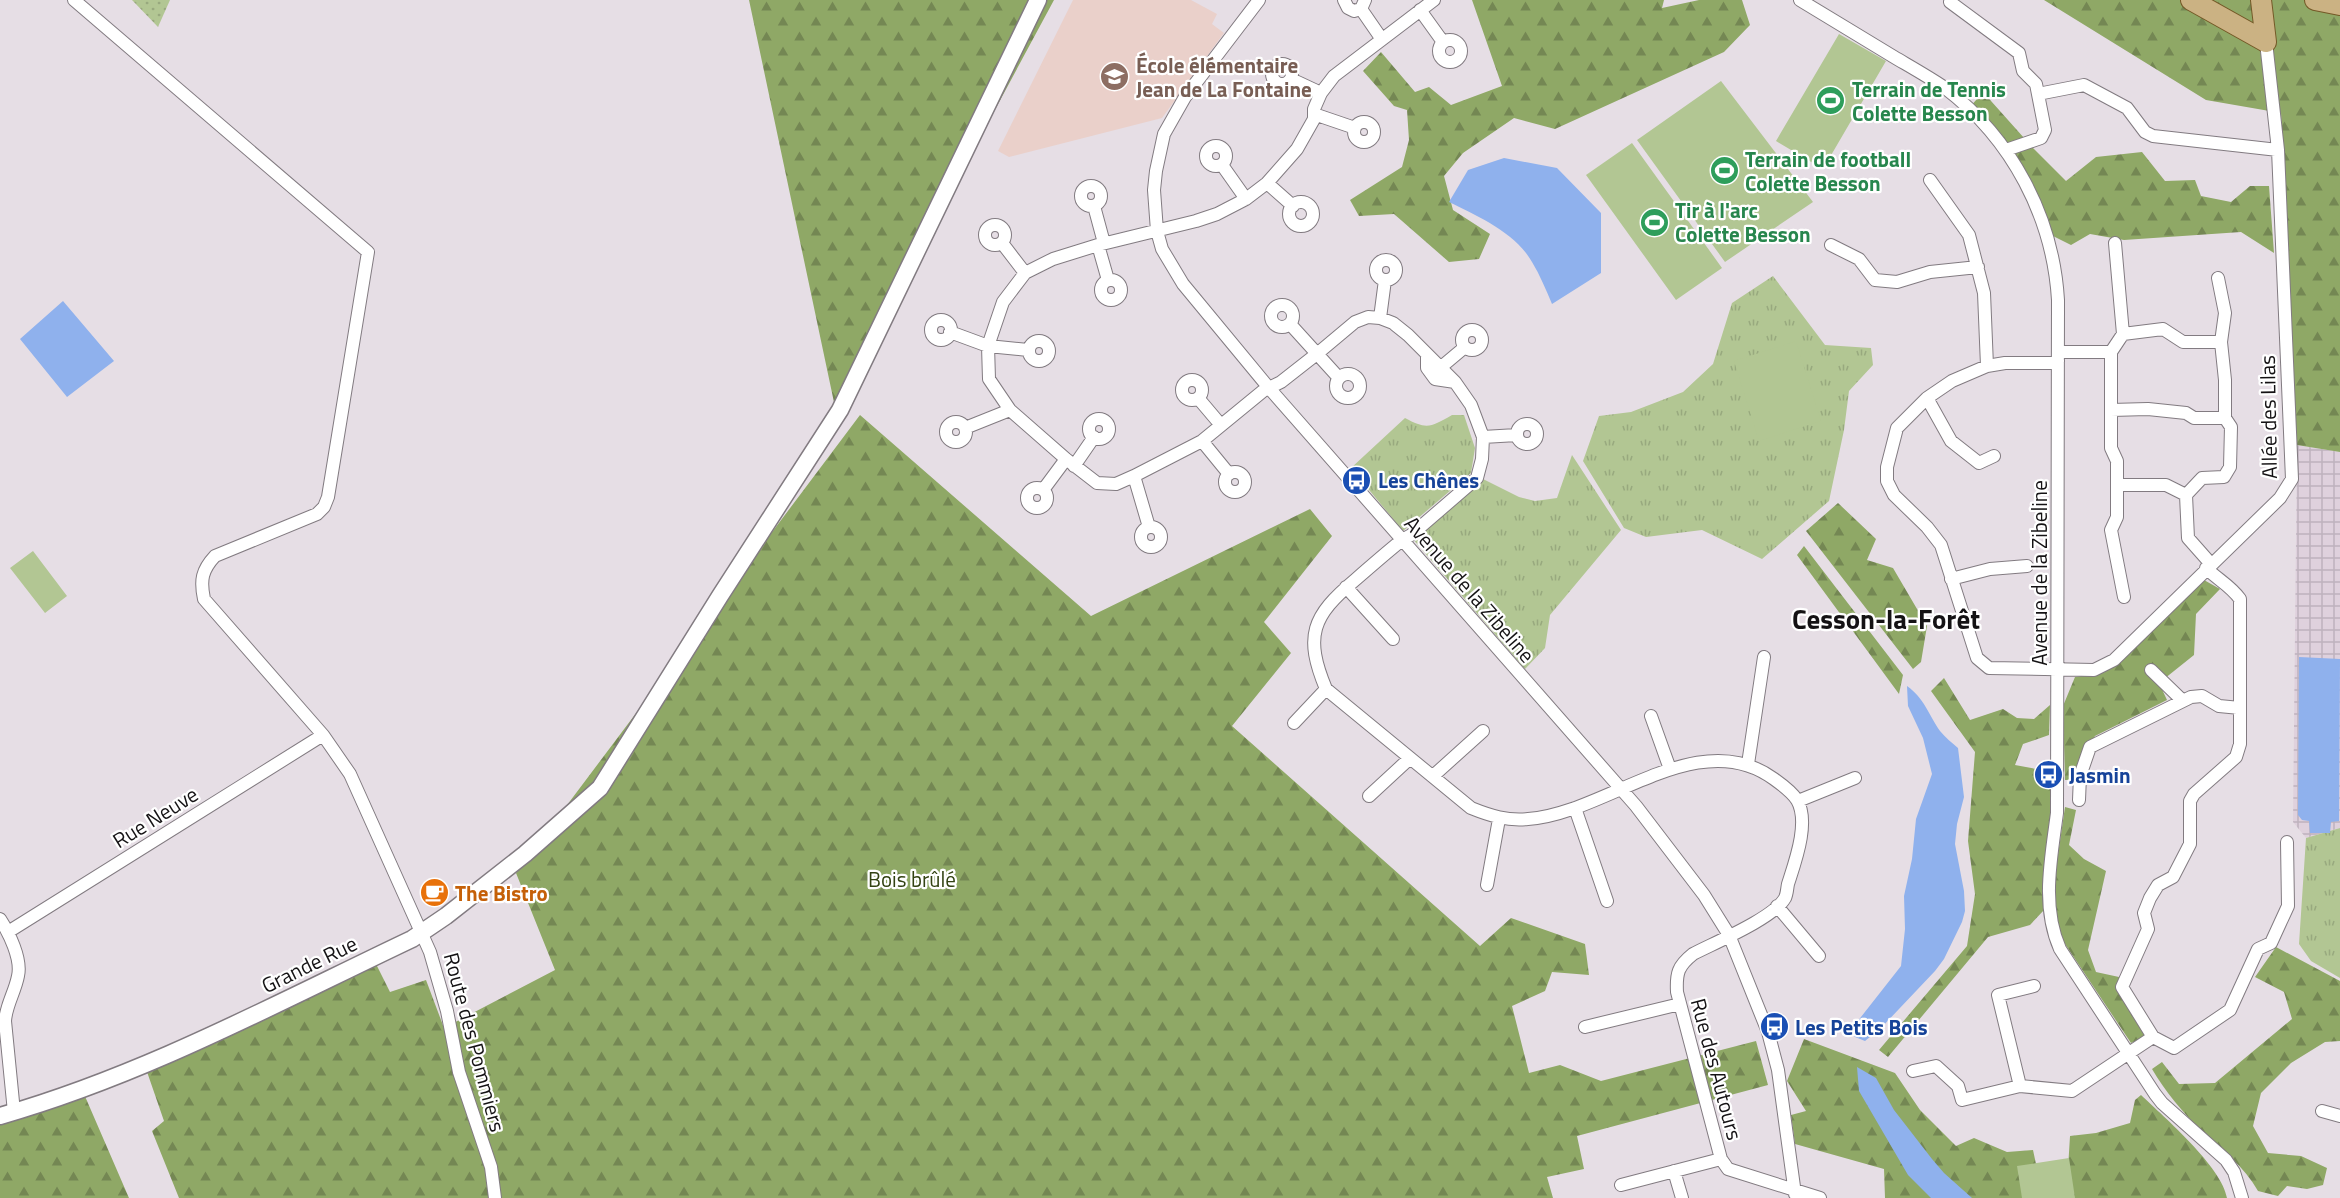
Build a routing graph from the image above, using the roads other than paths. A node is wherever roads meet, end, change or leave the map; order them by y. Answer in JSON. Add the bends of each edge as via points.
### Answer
{"nodes":[{"id":1,"x":74,"y":0,"type":"edge"},
{"id":2,"x":1038,"y":0,"type":"edge"},
{"id":3,"x":1259,"y":0,"type":"edge"},
{"id":4,"x":1344,"y":0,"type":"edge"},
{"id":5,"x":1434,"y":0,"type":"edge"},
{"id":6,"x":1800,"y":0,"type":"edge"},
{"id":7,"x":2191,"y":0,"type":"edge"},
{"id":8,"x":2260,"y":0,"type":"edge"},
{"id":9,"x":2315,"y":0,"type":"edge"},
{"id":10,"x":1950,"y":2,"type":"dead end"},
{"id":11,"x":1363,"y":4,"type":"edge"},
{"id":12,"x":2340,"y":6,"type":"edge"},
{"id":13,"x":1420,"y":10,"type":"junction"},
{"id":14,"x":1381,"y":38,"type":"junction"},
{"id":15,"x":1443,"y":42,"type":"dead end"},
{"id":16,"x":2266,"y":42,"type":"junction"},
{"id":17,"x":1291,"y":79,"type":"dead end"},
{"id":18,"x":1321,"y":93,"type":"junction"},
{"id":19,"x":2038,"y":94,"type":"junction"},
{"id":20,"x":1314,"y":114,"type":"junction"},
{"id":21,"x":1355,"y":128,"type":"dead end"},
{"id":22,"x":2007,"y":150,"type":"junction"},
{"id":23,"x":2278,"y":150,"type":"junction"},
{"id":24,"x":1222,"y":165,"type":"dead end"},
{"id":25,"x":1930,"y":180,"type":"dead end"},
{"id":26,"x":1267,"y":183,"type":"junction"},
{"id":27,"x":1246,"y":199,"type":"junction"},
{"id":28,"x":1094,"y":206,"type":"dead end"},
{"id":29,"x":1293,"y":206,"type":"dead end"},
{"id":30,"x":1157,"y":231,"type":"junction"},
{"id":31,"x":1002,"y":243,"type":"dead end"},
{"id":32,"x":2115,"y":243,"type":"dead end"},
{"id":33,"x":1101,"y":244,"type":"junction"},
{"id":34,"x":1831,"y":245,"type":"dead end"},
{"id":35,"x":1978,"y":267,"type":"junction"},
{"id":36,"x":1025,"y":273,"type":"junction"},
{"id":37,"x":2218,"y":278,"type":"dead end"},
{"id":38,"x":1108,"y":280,"type":"dead end"},
{"id":39,"x":1385,"y":280,"type":"dead end"},
{"id":40,"x":1380,"y":318,"type":"junction"},
{"id":41,"x":1290,"y":324,"type":"dead end"},
{"id":42,"x":951,"y":332,"type":"dead end"},
{"id":43,"x":2123,"y":334,"type":"junction"},
{"id":44,"x":2221,"y":342,"type":"junction"},
{"id":45,"x":988,"y":346,"type":"junction"},
{"id":46,"x":1465,"y":347,"type":"dead end"},
{"id":47,"x":1028,"y":350,"type":"dead end"},
{"id":48,"x":2111,"y":352,"type":"junction"},
{"id":49,"x":1318,"y":353,"type":"junction"},
{"id":50,"x":1427,"y":355,"type":"junction"},
{"id":51,"x":2058,"y":357,"type":"junction"},
{"id":52,"x":1987,"y":366,"type":"junction"},
{"id":53,"x":1440,"y":368,"type":"junction"},
{"id":54,"x":1339,"y":378,"type":"dead end"},
{"id":55,"x":1455,"y":382,"type":"junction"},
{"id":56,"x":1269,"y":388,"type":"junction"},
{"id":57,"x":1198,"y":398,"type":"dead end"},
{"id":58,"x":1927,"y":398,"type":"junction"},
{"id":59,"x":1010,"y":410,"type":"junction"},
{"id":60,"x":2111,"y":410,"type":"junction"},
{"id":61,"x":2225,"y":418,"type":"junction"},
{"id":62,"x":1220,"y":424,"type":"junction"},
{"id":63,"x":965,"y":428,"type":"dead end"},
{"id":64,"x":1517,"y":435,"type":"dead end"},
{"id":65,"x":1094,"y":437,"type":"dead end"},
{"id":66,"x":1483,"y":438,"type":"junction"},
{"id":67,"x":1202,"y":441,"type":"junction"},
{"id":68,"x":1994,"y":456,"type":"dead end"},
{"id":69,"x":1070,"y":462,"type":"junction"},
{"id":70,"x":1229,"y":474,"type":"dead end"},
{"id":71,"x":1134,"y":476,"type":"junction"},
{"id":72,"x":2117,"y":485,"type":"junction"},
{"id":73,"x":1042,"y":490,"type":"dead end"},
{"id":74,"x":2186,"y":495,"type":"junction"},
{"id":75,"x":1149,"y":527,"type":"dead end"},
{"id":76,"x":1402,"y":540,"type":"junction"},
{"id":77,"x":2027,"y":566,"type":"dead end"},
{"id":78,"x":2209,"y":566,"type":"junction"},
{"id":79,"x":1951,"y":579,"type":"junction"},
{"id":80,"x":1346,"y":587,"type":"junction"},
{"id":81,"x":2124,"y":597,"type":"dead end"},
{"id":82,"x":1393,"y":639,"type":"dead end"},
{"id":83,"x":1764,"y":657,"type":"dead end"},
{"id":84,"x":2057,"y":670,"type":"junction"},
{"id":85,"x":2151,"y":670,"type":"dead end"},
{"id":86,"x":1326,"y":689,"type":"junction"},
{"id":87,"x":2182,"y":701,"type":"junction"},
{"id":88,"x":2240,"y":708,"type":"junction"},
{"id":89,"x":1651,"y":716,"type":"dead end"},
{"id":90,"x":1294,"y":723,"type":"dead end"},
{"id":91,"x":1483,"y":731,"type":"dead end"},
{"id":92,"x":324,"y":735,"type":"junction"},
{"id":93,"x":1409,"y":759,"type":"junction"},
{"id":94,"x":1748,"y":764,"type":"junction"},
{"id":95,"x":1670,"y":770,"type":"junction"},
{"id":96,"x":1433,"y":776,"type":"junction"},
{"id":97,"x":1855,"y":778,"type":"dead end"},
{"id":98,"x":1620,"y":789,"type":"junction"},
{"id":99,"x":1369,"y":796,"type":"dead end"},
{"id":100,"x":2079,"y":800,"type":"dead end"},
{"id":101,"x":1798,"y":801,"type":"junction"},
{"id":102,"x":1575,"y":808,"type":"junction"},
{"id":103,"x":1499,"y":819,"type":"junction"},
{"id":104,"x":2287,"y":842,"type":"dead end"},
{"id":105,"x":1487,"y":885,"type":"dead end"},
{"id":106,"x":1606,"y":901,"type":"dead end"},
{"id":107,"x":1777,"y":906,"type":"junction"},
{"id":108,"x":0,"y":919,"type":"edge"},
{"id":109,"x":8,"y":932,"type":"junction"},
{"id":110,"x":423,"y":932,"type":"junction"},
{"id":111,"x":1729,"y":935,"type":"junction"},
{"id":112,"x":1819,"y":956,"type":"dead end"},
{"id":113,"x":2034,"y":986,"type":"dead end"},
{"id":114,"x":1680,"y":1004,"type":"junction"},
{"id":115,"x":1585,"y":1027,"type":"dead end"},
{"id":116,"x":2153,"y":1037,"type":"junction"},
{"id":117,"x":2130,"y":1054,"type":"junction"},
{"id":118,"x":1913,"y":1071,"type":"dead end"},
{"id":119,"x":2020,"y":1086,"type":"junction"},
{"id":120,"x":2322,"y":1111,"type":"dead end"},
{"id":121,"x":7,"y":1114,"type":"edge"},
{"id":122,"x":2340,"y":1116,"type":"edge"},
{"id":123,"x":1720,"y":1159,"type":"junction"},
{"id":124,"x":1674,"y":1171,"type":"junction"},
{"id":125,"x":1622,"y":1185,"type":"dead end"},
{"id":126,"x":1795,"y":1194,"type":"edge"},
{"id":127,"x":495,"y":1198,"type":"edge"},
{"id":128,"x":1682,"y":1198,"type":"edge"},
{"id":129,"x":1820,"y":1198,"type":"edge"},
{"id":130,"x":2242,"y":1198,"type":"edge"}],
"edges":[{"from":1,"to":92,"type":"street","name":"Route des Pommiers","via":[[368,252],[324,507],[317,514],[215,556],[201,576],[204,599]]},
{"from":2,"to":110,"type":"main road","name":"Grande Rue","via":[[840,410],[600,788],[525,854]]},
{"from":3,"to":30,"type":"street","name":"Avenue de la Zibeline","via":[[1185,97],[1164,134],[1154,190]]},
{"from":4,"to":11,"type":"street","via":[[1350,10]]},
{"from":5,"to":13,"type":"street"},
{"from":6,"to":22,"type":"street","name":"Avenue de la Zibeline","via":[[1943,87]]},
{"from":7,"to":16,"type":"main road"},
{"from":8,"to":16,"type":"main road"},
{"from":9,"to":12,"type":"main road"},
{"from":10,"to":19,"type":"street","via":[[2019,52],[2023,71],[2036,84]]},
{"from":11,"to":14,"type":"street"},
{"from":13,"to":14,"type":"street"},
{"from":13,"to":15,"type":"street"},
{"from":14,"to":18,"type":"street","via":[[1342,68]]},
{"from":16,"to":23,"type":"street","name":"Allée des Lilas"},
{"from":17,"to":18,"type":"street"},
{"from":18,"to":20,"type":"street"},
{"from":19,"to":22,"type":"street","via":[[2045,130],[2041,138]]},
{"from":19,"to":23,"type":"street","via":[[2084,85],[2127,108],[2145,132],[2153,136]]},
{"from":20,"to":21,"type":"street"},
{"from":20,"to":26,"type":"street","via":[[1297,148]]},
{"from":22,"to":51,"type":"street","name":"Avenue de la Zibeline","via":[[2031,193],[2051,247],[2058,300]]},
{"from":23,"to":78,"type":"street","name":"Allée des Lilas","via":[[2292,479],[2280,498]]},
{"from":24,"to":27,"type":"street"},
{"from":25,"to":35,"type":"street","via":[[1969,235]]},
{"from":26,"to":27,"type":"street"},
{"from":26,"to":29,"type":"street"},
{"from":27,"to":30,"type":"street","via":[[1217,214]]},
{"from":28,"to":33,"type":"street"},
{"from":30,"to":33,"type":"street"},
{"from":30,"to":56,"type":"street","name":"Avenue de la Zibeline","via":[[1162,249],[1183,284]]},
{"from":31,"to":36,"type":"street"},
{"from":32,"to":43,"type":"street"},
{"from":33,"to":36,"type":"street"},
{"from":33,"to":38,"type":"street"},
{"from":34,"to":35,"type":"street","via":[[1859,259],[1875,280],[1897,282],[1930,272]]},
{"from":35,"to":52,"type":"street","via":[[1984,294]]},
{"from":36,"to":45,"type":"street","via":[[1003,302]]},
{"from":37,"to":44,"type":"street","via":[[2225,314]]},
{"from":39,"to":40,"type":"street"},
{"from":40,"to":49,"type":"street","via":[[1355,322]]},
{"from":40,"to":50,"type":"street","via":[[1408,335]]},
{"from":41,"to":49,"type":"street"},
{"from":42,"to":45,"type":"street"},
{"from":43,"to":44,"type":"street","via":[[2163,329],[2183,342]]},
{"from":43,"to":48,"type":"street"},
{"from":44,"to":61,"type":"street"},
{"from":45,"to":47,"type":"street"},
{"from":45,"to":59,"type":"street","via":[[989,379]]},
{"from":46,"to":53,"type":"street"},
{"from":48,"to":51,"type":"street"},
{"from":48,"to":60,"type":"street"},
{"from":49,"to":54,"type":"street"},
{"from":49,"to":56,"type":"street"},
{"from":50,"to":53,"type":"street"},
{"from":50,"to":55,"type":"street","via":[[1427,368],[1435,379]]},
{"from":51,"to":52,"type":"street","via":[[2051,363]]},
{"from":51,"to":84,"type":"street","name":"Avenue de la Zibeline"},
{"from":52,"to":58,"type":"street","via":[[1952,381]]},
{"from":53,"to":55,"type":"street"},
{"from":55,"to":66,"type":"street","via":[[1471,405]]},
{"from":56,"to":62,"type":"street"},
{"from":56,"to":76,"type":"street","name":"Avenue de la Zibeline"},
{"from":57,"to":62,"type":"street"},
{"from":58,"to":68,"type":"street","via":[[1952,441],[1979,463]]},
{"from":58,"to":79,"type":"street","name":"Allée des Lilas","via":[[1897,428],[1887,481],[1894,495],[1941,545]]},
{"from":59,"to":63,"type":"street"},
{"from":59,"to":69,"type":"street"},
{"from":60,"to":61,"type":"street","via":[[2148,409],[2186,413],[2194,418]]},
{"from":60,"to":72,"type":"street","via":[[2111,448],[2117,461]]},
{"from":61,"to":74,"type":"street","via":[[2231,427],[2230,467],[2224,477],[2202,478]]},
{"from":62,"to":67,"type":"street"},
{"from":64,"to":66,"type":"street"},
{"from":65,"to":69,"type":"street"},
{"from":66,"to":76,"type":"street","via":[[1477,478]]},
{"from":67,"to":70,"type":"street"},
{"from":67,"to":71,"type":"street"},
{"from":69,"to":71,"type":"street","via":[[1097,483],[1116,483]]},
{"from":69,"to":73,"type":"street"},
{"from":71,"to":75,"type":"street"},
{"from":72,"to":74,"type":"street","via":[[2166,485]]},
{"from":72,"to":81,"type":"street","via":[[2117,517],[2111,530]]},
{"from":74,"to":78,"type":"street","via":[[2188,538]]},
{"from":76,"to":80,"type":"street"},
{"from":76,"to":98,"type":"street","name":"Avenue de la Zibeline"},
{"from":77,"to":79,"type":"street","via":[[1990,569]]},
{"from":78,"to":84,"type":"street","name":"Allée des Lilas","via":[[2114,660],[2094,670]]},
{"from":78,"to":88,"type":"street","via":[[2217,579],[2240,599]]},
{"from":79,"to":84,"type":"street","name":"Allée des Lilas","via":[[1977,658],[1986,667]]},
{"from":80,"to":82,"type":"street"},
{"from":80,"to":86,"type":"street","via":[[1319,618],[1314,642],[1316,665]]},
{"from":83,"to":94,"type":"street"},
{"from":84,"to":117,"type":"street","name":"Avenue de la Zibeline","via":[[2057,813],[2049,874],[2052,929],[2060,950]]},
{"from":85,"to":87,"type":"street"},
{"from":86,"to":90,"type":"street"},
{"from":86,"to":93,"type":"street"},
{"from":87,"to":88,"type":"street","via":[[2202,696],[2219,706]]},
{"from":87,"to":100,"type":"street","via":[[2091,747],[2080,776]]},
{"from":88,"to":116,"type":"street","via":[[2239,751],[2190,801],[2190,844],[2173,878],[2158,885],[2150,898],[2144,913],[2148,929],[2122,987]]},
{"from":89,"to":95,"type":"street"},
{"from":91,"to":96,"type":"street"},
{"from":92,"to":109,"type":"street","name":"Rue Neuve"},
{"from":92,"to":110,"type":"street","name":"Route des Pommiers","via":[[350,774]]},
{"from":93,"to":96,"type":"street"},
{"from":93,"to":99,"type":"street"},
{"from":94,"to":95,"type":"street","via":[[1702,763]]},
{"from":94,"to":101,"type":"street","via":[[1781,784]]},
{"from":95,"to":98,"type":"street"},
{"from":96,"to":103,"type":"street","via":[[1472,808]]},
{"from":97,"to":101,"type":"street"},
{"from":98,"to":102,"type":"street"},
{"from":98,"to":111,"type":"street","name":"Avenue de la Zibeline","via":[[1671,850]]},
{"from":101,"to":107,"type":"street","via":[[1802,823],[1799,845],[1784,899]]},
{"from":102,"to":103,"type":"street","via":[[1530,819]]},
{"from":102,"to":106,"type":"street"},
{"from":103,"to":105,"type":"street"},
{"from":104,"to":116,"type":"street","via":[[2288,906],[2271,943],[2258,949],[2230,1010],[2174,1048]]},
{"from":107,"to":111,"type":"street","name":"Rue des Autours","via":[[1768,915]]},
{"from":107,"to":112,"type":"street"},
{"from":108,"to":109,"type":"street"},
{"from":109,"to":121,"type":"street","via":[[19,974],[5,1021]]},
{"from":110,"to":121,"type":"main road","name":"Grande Rue","via":[[188,1047]]},
{"from":110,"to":127,"type":"street","name":"Route des Pommiers","via":[[447,1011],[459,1072],[490,1167]]},
{"from":111,"to":114,"type":"street","name":"Rue des Autours","via":[[1683,962],[1676,976]]},
{"from":111,"to":126,"type":"street","name":"Avenue de la Zibeline","via":[[1775,1057]]},
{"from":113,"to":119,"type":"street","via":[[1998,996]]},
{"from":114,"to":115,"type":"street"},
{"from":114,"to":123,"type":"street","name":"Rue des Autours"},
{"from":116,"to":117,"type":"street"},
{"from":117,"to":119,"type":"street","via":[[2072,1091]]},
{"from":117,"to":130,"type":"street","name":"Avenue de la Zibeline","via":[[2162,1103],[2226,1160]]},
{"from":118,"to":119,"type":"street","via":[[1935,1066],[1958,1086],[1962,1100]]},
{"from":120,"to":122,"type":"street"},
{"from":123,"to":124,"type":"street"},
{"from":123,"to":126,"type":"street","name":"Rue des Autours","via":[[1728,1169]]},
{"from":124,"to":125,"type":"street"},
{"from":124,"to":128,"type":"street"},
{"from":126,"to":129,"type":"street","name":"Rue des Autours"}]}
